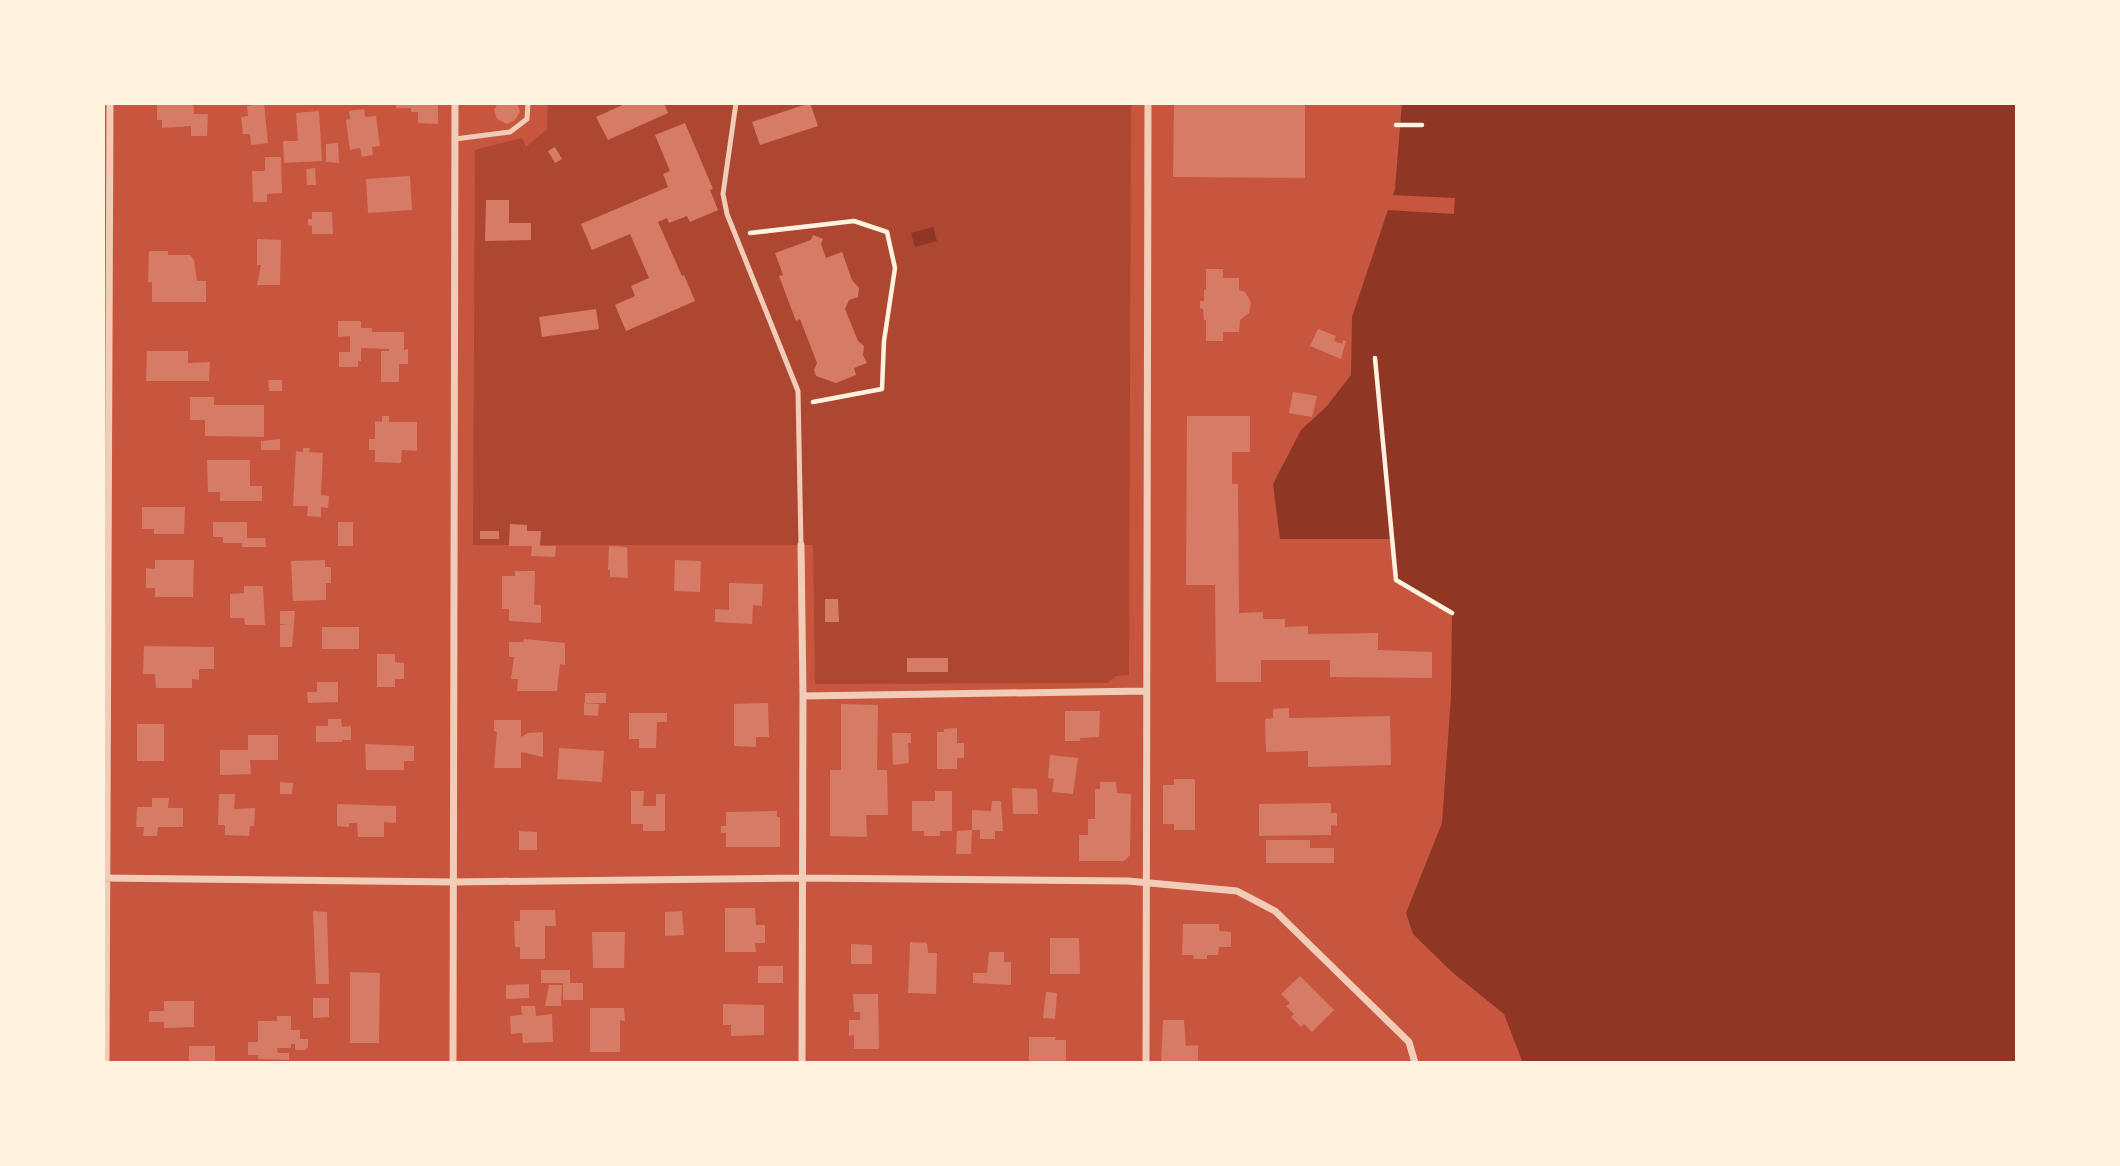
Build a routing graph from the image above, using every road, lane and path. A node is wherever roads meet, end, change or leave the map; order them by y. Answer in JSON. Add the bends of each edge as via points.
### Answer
{"nodes":[{"id":1,"x":110,"y":103,"type":"edge"},
{"id":2,"x":456,"y":103,"type":"edge"},
{"id":3,"x":528,"y":103,"type":"edge"},
{"id":4,"x":736,"y":103,"type":"edge"},
{"id":5,"x":1148,"y":103,"type":"edge"},
{"id":6,"x":1396,"y":125,"type":"dead end"},
{"id":7,"x":1422,"y":125,"type":"dead end"},
{"id":8,"x":456,"y":139,"type":"junction"},
{"id":9,"x":735,"y":234,"type":"junction"},
{"id":10,"x":1375,"y":358,"type":"dead end"},
{"id":11,"x":798,"y":391,"type":"junction"},
{"id":12,"x":801,"y":545,"type":"joint"},
{"id":13,"x":1452,"y":613,"type":"dead end"},
{"id":14,"x":1146,"y":691,"type":"junction"},
{"id":15,"x":803,"y":696,"type":"junction"},
{"id":16,"x":105,"y":878,"type":"edge"},
{"id":17,"x":803,"y":878,"type":"junction"},
{"id":18,"x":1146,"y":881,"type":"junction"},
{"id":19,"x":454,"y":882,"type":"junction"},
{"id":20,"x":106,"y":1063,"type":"edge"},
{"id":21,"x":453,"y":1063,"type":"edge"},
{"id":22,"x":802,"y":1063,"type":"edge"},
{"id":23,"x":1146,"y":1063,"type":"edge"},
{"id":24,"x":1415,"y":1063,"type":"edge"}],
"edges":[{"from":1,"to":16,"type":"street"},
{"from":2,"to":8,"type":"street"},
{"from":3,"to":8,"type":"lane","via":[[527,119],[510,132]]},
{"from":4,"to":9,"type":"lane","via":[[723,194]]},
{"from":5,"to":14,"type":"street"},
{"from":6,"to":7,"type":"path"},
{"from":8,"to":19,"type":"street"},
{"from":9,"to":11,"type":"lane"},
{"from":9,"to":11,"type":"path","via":[[854,221],[887,232],[895,268],[882,389],[814,402]]},
{"from":10,"to":13,"type":"path","via":[[1396,580]]},
{"from":11,"to":12,"type":"lane"},
{"from":12,"to":15,"type":"street"},
{"from":14,"to":15,"type":"street"},
{"from":14,"to":18,"type":"street"},
{"from":15,"to":17,"type":"street"},
{"from":16,"to":19,"type":"street"},
{"from":16,"to":20,"type":"street"},
{"from":17,"to":18,"type":"street"},
{"from":17,"to":19,"type":"street"},
{"from":17,"to":22,"type":"street"},
{"from":18,"to":23,"type":"street"},
{"from":18,"to":24,"type":"street","via":[[1237,891],[1275,911],[1409,1042]]},
{"from":19,"to":21,"type":"street"}]}
